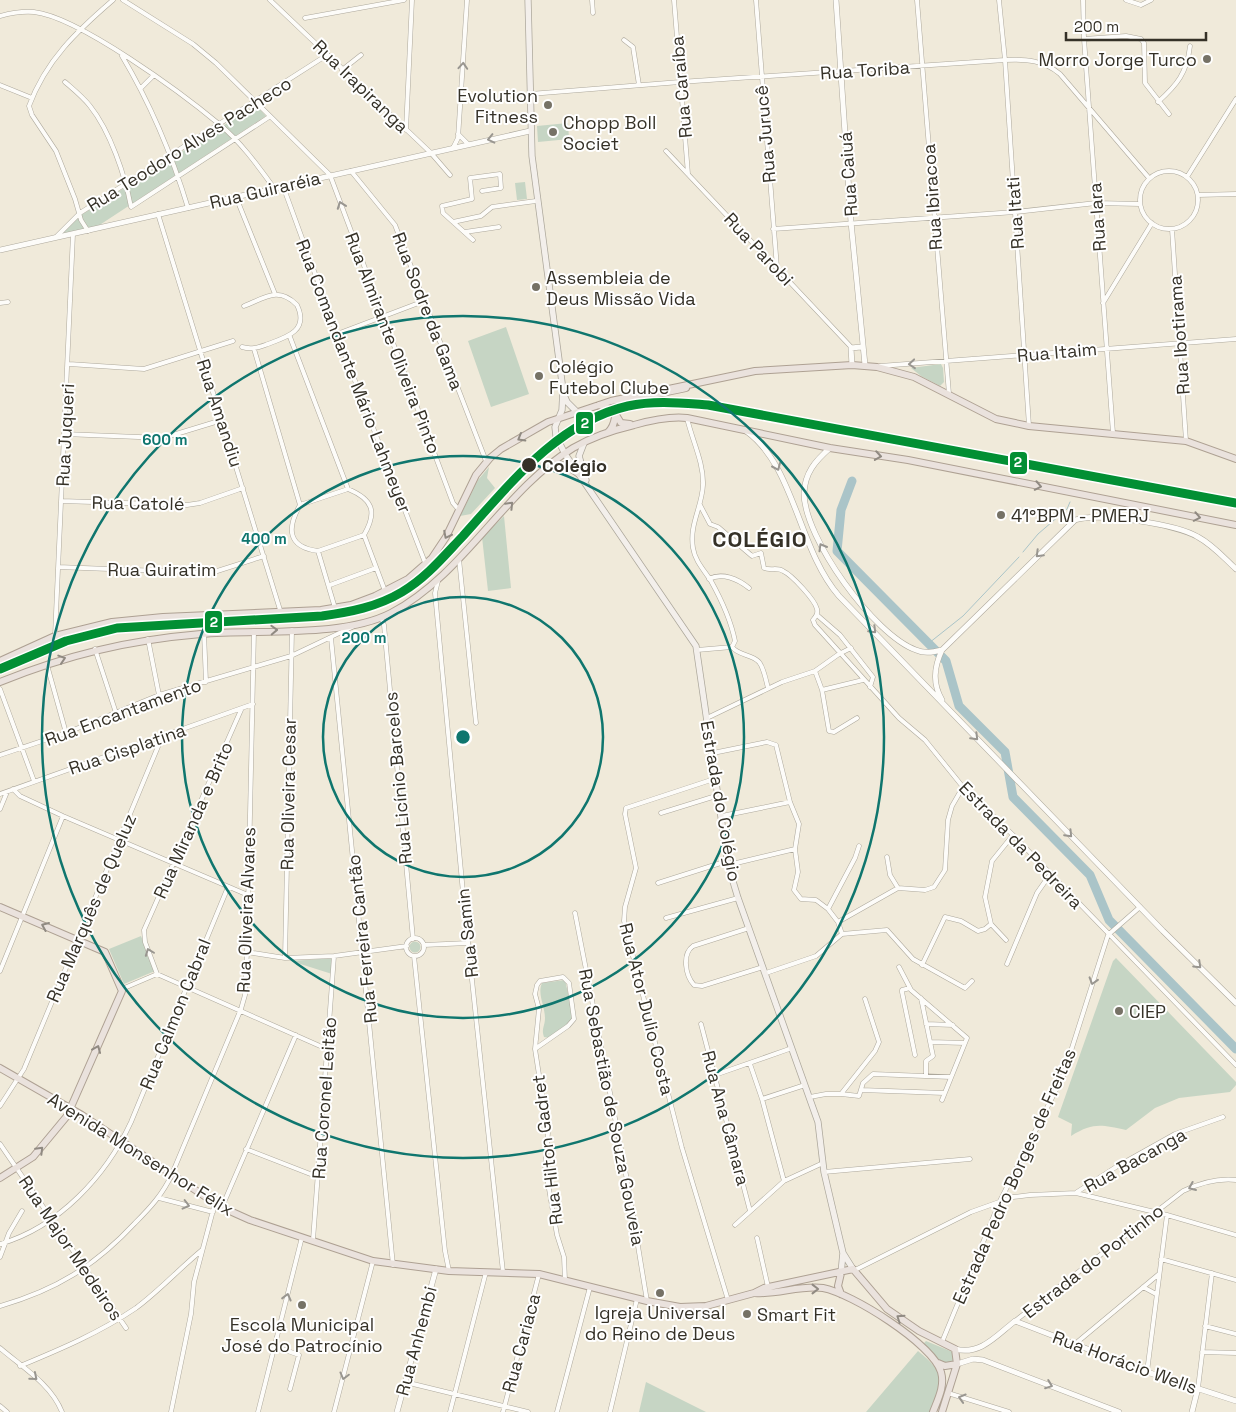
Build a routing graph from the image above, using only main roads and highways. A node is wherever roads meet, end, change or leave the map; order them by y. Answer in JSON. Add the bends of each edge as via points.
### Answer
{"nodes":[{"id":1,"x":528,"y":0,"type":"edge"},
{"id":2,"x":696,"y":384,"type":"junction"},
{"id":3,"x":563,"y":390,"type":"junction"},
{"id":4,"x":597,"y":406,"type":"junction"},
{"id":5,"x":578,"y":413,"type":"junction"},
{"id":6,"x":616,"y":414,"type":"junction"},
{"id":7,"x":558,"y":419,"type":"junction"},
{"id":8,"x":645,"y":422,"type":"junction"},
{"id":9,"x":606,"y":433,"type":"junction"},
{"id":10,"x":584,"y":443,"type":"junction"},
{"id":11,"x":565,"y":454,"type":"junction"},
{"id":12,"x":1236,"y":459,"type":"edge"},
{"id":13,"x":549,"y":466,"type":"junction"},
{"id":14,"x":579,"y":474,"type":"junction"},
{"id":15,"x":589,"y":486,"type":"junction"},
{"id":16,"x":1236,"y":524,"type":"edge"},
{"id":17,"x":0,"y":661,"type":"edge"},
{"id":18,"x":0,"y":682,"type":"edge"},
{"id":19,"x":0,"y":906,"type":"edge"},
{"id":20,"x":0,"y":1068,"type":"edge"},
{"id":21,"x":77,"y":1094,"type":"junction"},
{"id":22,"x":60,"y":1101,"type":"junction"},
{"id":23,"x":71,"y":1108,"type":"junction"},
{"id":24,"x":82,"y":1115,"type":"junction"},
{"id":25,"x":0,"y":1178,"type":"edge"},
{"id":26,"x":843,"y":1253,"type":"junction"},
{"id":27,"x":854,"y":1270,"type":"junction"},
{"id":28,"x":841,"y":1273,"type":"junction"},
{"id":29,"x":790,"y":1283,"type":"junction"},
{"id":30,"x":778,"y":1292,"type":"junction"},
{"id":31,"x":754,"y":1293,"type":"junction"},
{"id":32,"x":841,"y":1294,"type":"junction"},
{"id":33,"x":938,"y":1363,"type":"junction"},
{"id":34,"x":957,"y":1364,"type":"junction"},
{"id":35,"x":933,"y":1412,"type":"edge"},
{"id":36,"x":942,"y":1412,"type":"edge"}],
"edges":[{"from":1,"to":3,"type":"main road","via":[[530,131],[536,201]]},
{"from":2,"to":4,"type":"main road","via":[[639,394]]},
{"from":2,"to":6,"type":"main road","via":[[673,392],[628,400],[621,404]]},
{"from":2,"to":12,"type":"main road","via":[[755,371],[864,365],[914,377],[996,419],[1029,426],[1186,441]]},
{"from":3,"to":5,"type":"main road","via":[[567,402]]},
{"from":3,"to":7,"type":"main road","name":"Estrada do Colégio"},
{"from":4,"to":5,"type":"main road"},
{"from":4,"to":6,"type":"main road","via":[[607,407]]},
{"from":5,"to":7,"type":"main road"},
{"from":6,"to":8,"type":"main road","via":[[624,424]]},
{"from":6,"to":9,"type":"main road","via":[[613,427]]},
{"from":7,"to":11,"type":"main road","name":"Estrada do Colégio","via":[[556,436]]},
{"from":7,"to":17,"type":"main road","one_way":true,"via":[[524,435],[486,461],[441,545],[426,565],[385,592],[335,608],[97,625],[55,636]]},
{"from":8,"to":9,"type":"main road"},
{"from":8,"to":16,"type":"main road","one_way":true,"via":[[687,418]]},
{"from":9,"to":10,"type":"main road"},
{"from":10,"to":11,"type":"main road"},
{"from":10,"to":15,"type":"main road","name":"Estrada do Colégio","via":[[580,462]]},
{"from":11,"to":13,"type":"main road"},
{"from":11,"to":14,"type":"main road","name":"Estrada do Colégio"},
{"from":13,"to":14,"type":"main road","via":[[562,465]]},
{"from":18,"to":13,"type":"main road","one_way":true,"via":[[96,649],[148,639],[354,626],[381,617],[400,608],[440,578]]},
{"from":14,"to":15,"type":"main road","name":"Estrada do Colégio"},
{"from":15,"to":26,"type":"main road","name":"Estrada do Colégio","via":[[697,650],[728,863],[818,1122],[824,1172]]},
{"from":21,"to":19,"type":"main road","one_way":true,"via":[[122,989],[105,952]]},
{"from":20,"to":22,"type":"main road","name":"Avenida Monsenhor Félix"},
{"from":21,"to":22,"type":"main road"},
{"from":21,"to":23,"type":"main road"},
{"from":21,"to":24,"type":"main road","via":[[72,1107]]},
{"from":22,"to":23,"type":"main road","name":"Avenida Monsenhor Félix"},
{"from":23,"to":24,"type":"main road","name":"Avenida Monsenhor Félix"},
{"from":25,"to":23,"type":"main road","one_way":true,"via":[[17,1169],[49,1141]]},
{"from":24,"to":31,"type":"main road","name":"Avenida Monsenhor Félix","via":[[218,1205],[250,1220],[373,1261],[436,1269],[539,1274],[637,1299],[693,1308]]},
{"from":26,"to":27,"type":"main road","name":"Estrada do Colégio"},
{"from":26,"to":28,"type":"main road","name":"Estrada do Colégio"},
{"from":27,"to":28,"type":"main road","name":"Avenida Monsenhor Félix"},
{"from":34,"to":27,"type":"main road","one_way":true,"via":[[955,1349],[919,1331],[887,1309]]},
{"from":28,"to":29,"type":"main road","name":"Avenida Monsenhor Félix"},
{"from":28,"to":32,"type":"main road","via":[[838,1286]]},
{"from":29,"to":30,"type":"main road"},
{"from":29,"to":31,"type":"main road","name":"Avenida Monsenhor Félix"},
{"from":30,"to":31,"type":"main road","name":"Avenida Monsenhor Félix"},
{"from":30,"to":32,"type":"main road","name":"Avenida Monsenhor Félix","one_way":true,"via":[[814,1288]]},
{"from":32,"to":33,"type":"main road","name":"Avenida Monsenhor Félix","via":[[909,1334]]},
{"from":33,"to":34,"type":"main road","via":[[945,1366]]},
{"from":33,"to":35,"type":"main road","via":[[943,1381]]},
{"from":34,"to":36,"type":"main road"}]}
